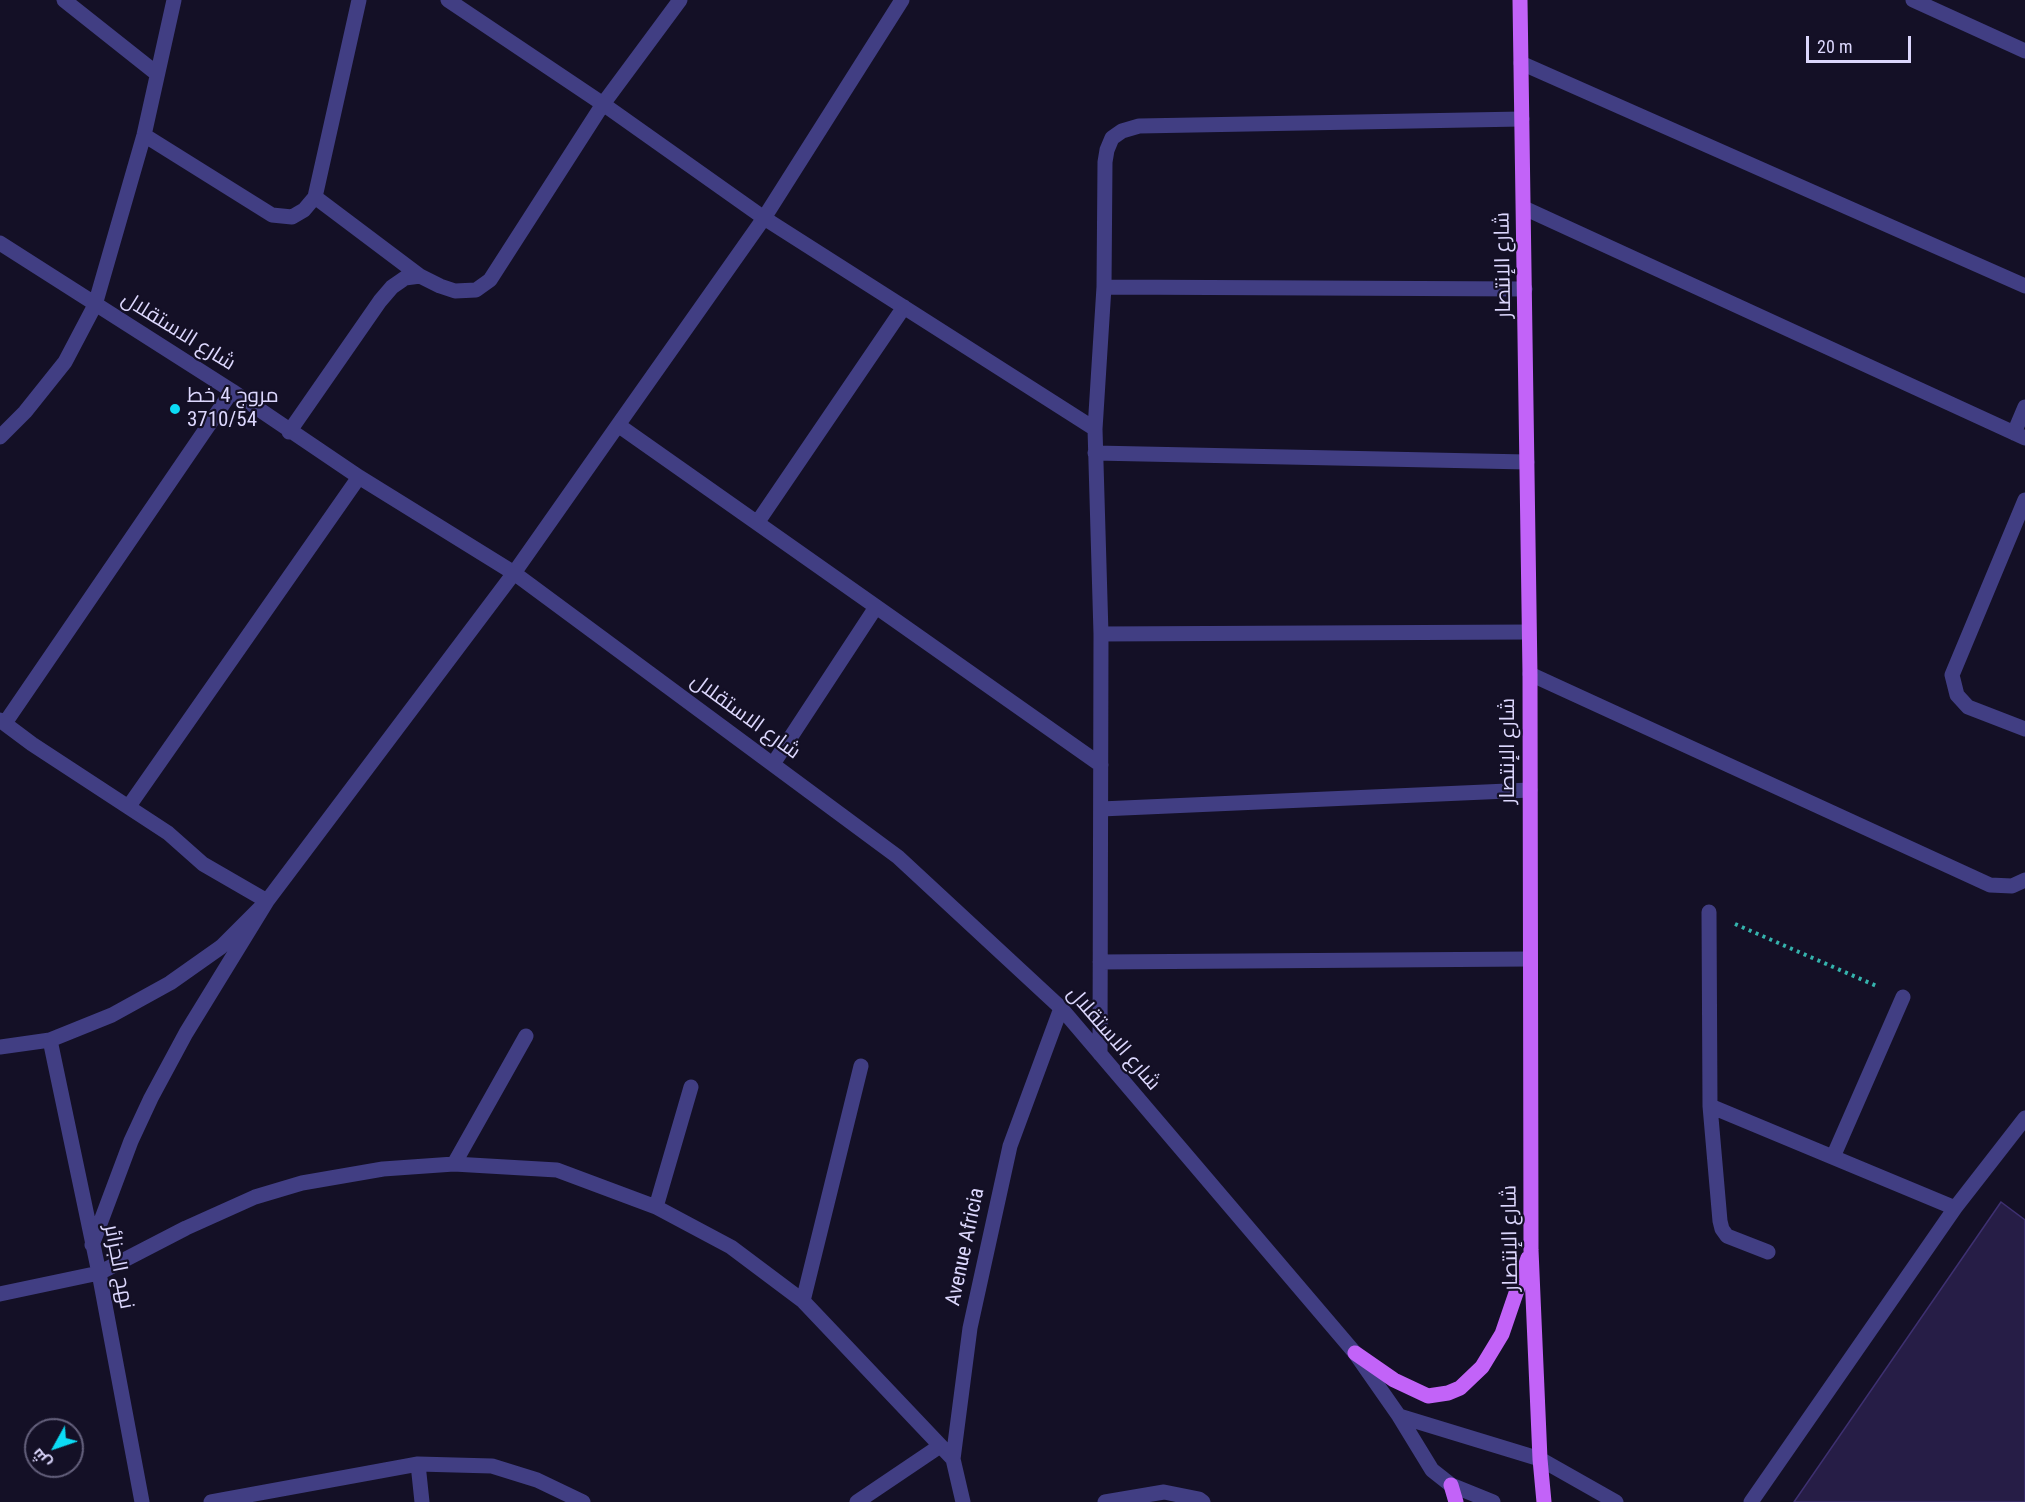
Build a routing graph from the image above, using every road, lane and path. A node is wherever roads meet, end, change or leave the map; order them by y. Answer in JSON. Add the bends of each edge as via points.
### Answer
{"nodes":[{"id":1,"x":64,"y":0,"type":"edge"},
{"id":2,"x":174,"y":0,"type":"edge"},
{"id":3,"x":359,"y":0,"type":"edge"},
{"id":4,"x":448,"y":0,"type":"edge"},
{"id":5,"x":680,"y":0,"type":"edge"},
{"id":6,"x":902,"y":0,"type":"edge"},
{"id":7,"x":1520,"y":0,"type":"edge"},
{"id":8,"x":1913,"y":0,"type":"edge"},
{"id":9,"x":2025,"y":51,"type":"edge"},
{"id":10,"x":1521,"y":63,"type":"junction"},
{"id":11,"x":156,"y":73,"type":"junction"},
{"id":12,"x":603,"y":104,"type":"junction"},
{"id":13,"x":1522,"y":119,"type":"junction"},
{"id":14,"x":144,"y":135,"type":"junction"},
{"id":15,"x":315,"y":197,"type":"junction"},
{"id":16,"x":1524,"y":208,"type":"junction"},
{"id":17,"x":764,"y":218,"type":"junction"},
{"id":18,"x":0,"y":243,"type":"edge"},
{"id":19,"x":420,"y":276,"type":"junction"},
{"id":20,"x":2025,"y":286,"type":"edge"},
{"id":21,"x":1104,"y":287,"type":"junction"},
{"id":22,"x":1525,"y":289,"type":"junction"},
{"id":23,"x":95,"y":305,"type":"junction"},
{"id":24,"x":904,"y":307,"type":"junction"},
{"id":25,"x":232,"y":391,"type":"junction"},
{"id":26,"x":2025,"y":407,"type":"edge"},
{"id":27,"x":618,"y":425,"type":"junction"},
{"id":28,"x":1095,"y":429,"type":"junction"},
{"id":29,"x":289,"y":432,"type":"junction"},
{"id":30,"x":2020,"y":436,"type":"edge"},
{"id":31,"x":0,"y":437,"type":"edge"},
{"id":32,"x":1095,"y":453,"type":"junction"},
{"id":33,"x":1527,"y":462,"type":"junction"},
{"id":34,"x":359,"y":477,"type":"junction"},
{"id":35,"x":2025,"y":500,"type":"edge"},
{"id":36,"x":758,"y":523,"type":"junction"},
{"id":37,"x":514,"y":573,"type":"junction"},
{"id":38,"x":876,"y":607,"type":"junction"},
{"id":39,"x":1529,"y":632,"type":"junction"},
{"id":40,"x":1101,"y":634,"type":"junction"},
{"id":41,"x":1530,"y":674,"type":"junction"},
{"id":42,"x":3,"y":722,"type":"edge"},
{"id":43,"x":2025,"y":729,"type":"edge"},
{"id":44,"x":773,"y":764,"type":"junction"},
{"id":45,"x":1101,"y":765,"type":"junction"},
{"id":46,"x":1530,"y":790,"type":"junction"},
{"id":47,"x":129,"y":806,"type":"junction"},
{"id":48,"x":1101,"y":809,"type":"junction"},
{"id":49,"x":2025,"y":880,"type":"edge"},
{"id":50,"x":267,"y":901,"type":"junction"},
{"id":51,"x":1709,"y":912,"type":"joint"},
{"id":52,"x":1530,"y":959,"type":"junction"},
{"id":53,"x":1100,"y":962,"type":"junction"},
{"id":54,"x":1903,"y":997,"type":"joint"},
{"id":55,"x":1061,"y":1008,"type":"junction"},
{"id":56,"x":526,"y":1036,"type":"dead end"},
{"id":57,"x":50,"y":1040,"type":"junction"},
{"id":58,"x":0,"y":1047,"type":"edge"},
{"id":59,"x":1100,"y":1054,"type":"junction"},
{"id":60,"x":861,"y":1066,"type":"dead end"},
{"id":61,"x":691,"y":1087,"type":"dead end"},
{"id":62,"x":1710,"y":1106,"type":"junction"},
{"id":63,"x":2025,"y":1118,"type":"edge"},
{"id":64,"x":1833,"y":1157,"type":"junction"},
{"id":65,"x":454,"y":1164,"type":"junction"},
{"id":66,"x":656,"y":1208,"type":"junction"},
{"id":67,"x":1955,"y":1208,"type":"junction"},
{"id":68,"x":93,"y":1245,"type":"junction"},
{"id":69,"x":1530,"y":1250,"type":"junction"},
{"id":70,"x":1768,"y":1252,"type":"dead end"},
{"id":71,"x":99,"y":1274,"type":"junction"},
{"id":72,"x":0,"y":1294,"type":"edge"},
{"id":73,"x":803,"y":1301,"type":"junction"},
{"id":74,"x":1356,"y":1353,"type":"junction"},
{"id":75,"x":1399,"y":1416,"type":"junction"},
{"id":76,"x":940,"y":1446,"type":"junction"},
{"id":77,"x":953,"y":1459,"type":"junction"},
{"id":78,"x":1540,"y":1459,"type":"junction"},
{"id":79,"x":418,"y":1464,"type":"junction"},
{"id":80,"x":1451,"y":1485,"type":"junction"},
{"id":81,"x":142,"y":1502,"type":"edge"},
{"id":82,"x":211,"y":1502,"type":"edge"},
{"id":83,"x":422,"y":1502,"type":"edge"},
{"id":84,"x":583,"y":1502,"type":"edge"},
{"id":85,"x":857,"y":1502,"type":"edge"},
{"id":86,"x":963,"y":1502,"type":"edge"},
{"id":87,"x":1105,"y":1502,"type":"edge"},
{"id":88,"x":1203,"y":1502,"type":"edge"},
{"id":89,"x":1456,"y":1502,"type":"edge"},
{"id":90,"x":1493,"y":1502,"type":"edge"},
{"id":91,"x":1544,"y":1502,"type":"edge"},
{"id":92,"x":1616,"y":1502,"type":"edge"},
{"id":93,"x":1750,"y":1502,"type":"edge"}],
"edges":[{"from":1,"to":11,"type":"street"},
{"from":2,"to":11,"type":"street"},
{"from":3,"to":15,"type":"street"},
{"from":4,"to":12,"type":"street"},
{"from":5,"to":12,"type":"street"},
{"from":6,"to":17,"type":"street"},
{"from":7,"to":10,"type":"main road","name":"شارع الإنتصار"},
{"from":8,"to":9,"type":"street"},
{"from":10,"to":13,"type":"main road","name":"شارع الإنتصار"},
{"from":10,"to":20,"type":"street"},
{"from":11,"to":14,"type":"street"},
{"from":12,"to":17,"type":"street"},
{"from":12,"to":19,"type":"street","via":[[490,280],[476,290],[455,291]]},
{"from":13,"to":16,"type":"main road","name":"شارع الإنتصار"},
{"from":13,"to":21,"type":"street","via":[[1139,126],[1122,131],[1112,138],[1105,162]]},
{"from":14,"to":15,"type":"street","via":[[272,215],[292,217]]},
{"from":14,"to":23,"type":"street"},
{"from":15,"to":19,"type":"street"},
{"from":16,"to":22,"type":"main road","name":"شارع الإنتصار"},
{"from":16,"to":30,"type":"street"},
{"from":17,"to":24,"type":"street"},
{"from":17,"to":27,"type":"street"},
{"from":18,"to":23,"type":"street","name":"شارع الاستقلال"},
{"from":19,"to":29,"type":"street","via":[[405,278],[380,301]]},
{"from":21,"to":22,"type":"street"},
{"from":21,"to":28,"type":"street"},
{"from":22,"to":33,"type":"main road","name":"شارع الإنتصار"},
{"from":23,"to":25,"type":"street","name":"شارع الاستقلال"},
{"from":23,"to":31,"type":"street","via":[[65,362]]},
{"from":24,"to":28,"type":"street"},
{"from":24,"to":36,"type":"street"},
{"from":25,"to":29,"type":"street","name":"شارع الاستقلال"},
{"from":25,"to":42,"type":"street"},
{"from":26,"to":30,"type":"street"},
{"from":27,"to":36,"type":"street"},
{"from":27,"to":37,"type":"street"},
{"from":28,"to":32,"type":"street"},
{"from":29,"to":34,"type":"street","name":"شارع الاستقلال"},
{"from":32,"to":33,"type":"street"},
{"from":32,"to":40,"type":"street"},
{"from":33,"to":39,"type":"main road","name":"شارع الإنتصار"},
{"from":34,"to":37,"type":"street","name":"شارع الاستقلال"},
{"from":34,"to":47,"type":"street"},
{"from":35,"to":43,"type":"street","via":[[1952,675],[1956,695],[1968,707]]},
{"from":36,"to":38,"type":"street"},
{"from":37,"to":44,"type":"street","name":"شارع الاستقلال"},
{"from":37,"to":50,"type":"street"},
{"from":38,"to":44,"type":"street"},
{"from":38,"to":45,"type":"street"},
{"from":39,"to":40,"type":"street"},
{"from":39,"to":41,"type":"main road","name":"شارع الإنتصار"},
{"from":40,"to":45,"type":"street"},
{"from":41,"to":46,"type":"main road","name":"شارع الإنتصار"},
{"from":41,"to":49,"type":"street","via":[[1990,885],[2012,886]]},
{"from":42,"to":47,"type":"street"},
{"from":44,"to":55,"type":"street","name":"شارع الاستقلال","via":[[898,857]]},
{"from":45,"to":48,"type":"street"},
{"from":46,"to":48,"type":"street"},
{"from":46,"to":52,"type":"main road","name":"شارع الإنتصار"},
{"from":47,"to":50,"type":"street","via":[[168,832],[203,864]]},
{"from":48,"to":53,"type":"street"},
{"from":50,"to":57,"type":"street","via":[[221,948],[170,983],[112,1016]]},
{"from":50,"to":68,"type":"street","via":[[186,1033],[152,1098]]},
{"from":51,"to":54,"type":"path"},
{"from":51,"to":62,"type":"street"},
{"from":52,"to":53,"type":"street"},
{"from":52,"to":69,"type":"main road","name":"شارع الإنتصار"},
{"from":53,"to":59,"type":"street"},
{"from":54,"to":64,"type":"street"},
{"from":55,"to":59,"type":"street","name":"شارع الاستقلال"},
{"from":55,"to":77,"type":"street","name":"Avenue Africia","via":[[1010,1146],[970,1328]]},
{"from":56,"to":65,"type":"street"},
{"from":57,"to":58,"type":"street"},
{"from":57,"to":68,"type":"street","name":"نهج الجزائر"},
{"from":59,"to":74,"type":"street","name":"شارع الاستقلال"},
{"from":60,"to":73,"type":"street"},
{"from":61,"to":66,"type":"street"},
{"from":62,"to":64,"type":"street"},
{"from":62,"to":70,"type":"street","via":[[1722,1229],[1728,1236]]},
{"from":63,"to":67,"type":"street"},
{"from":64,"to":67,"type":"street"},
{"from":65,"to":66,"type":"street","via":[[557,1170]]},
{"from":65,"to":71,"type":"street","via":[[382,1169],[255,1197]]},
{"from":66,"to":73,"type":"street","via":[[731,1247]]},
{"from":67,"to":93,"type":"street"},
{"from":68,"to":71,"type":"street","name":"نهج الجزائر"},
{"from":69,"to":74,"type":"main road","via":[[1502,1334],[1482,1367],[1460,1388],[1428,1396],[1394,1380]]},
{"from":69,"to":78,"type":"main road","name":"شارع الإنتصار"},
{"from":71,"to":72,"type":"street"},
{"from":71,"to":81,"type":"street","name":"نهج الجزائر"},
{"from":73,"to":76,"type":"street"},
{"from":74,"to":75,"type":"street","name":"شارع الاستقلال"},
{"from":75,"to":78,"type":"street"},
{"from":75,"to":80,"type":"street","name":"شارع الاستقلال","via":[[1432,1470]]},
{"from":76,"to":77,"type":"street"},
{"from":76,"to":85,"type":"street"},
{"from":77,"to":86,"type":"street","name":"Avenue Africia"},
{"from":78,"to":91,"type":"main road","name":"شارع الإنتصار"},
{"from":78,"to":92,"type":"street"},
{"from":79,"to":82,"type":"street"},
{"from":79,"to":83,"type":"street"},
{"from":79,"to":84,"type":"street","via":[[492,1466],[537,1480]]},
{"from":80,"to":89,"type":"main road"},
{"from":80,"to":90,"type":"street"},
{"from":87,"to":88,"type":"street","via":[[1164,1492]]}]}
